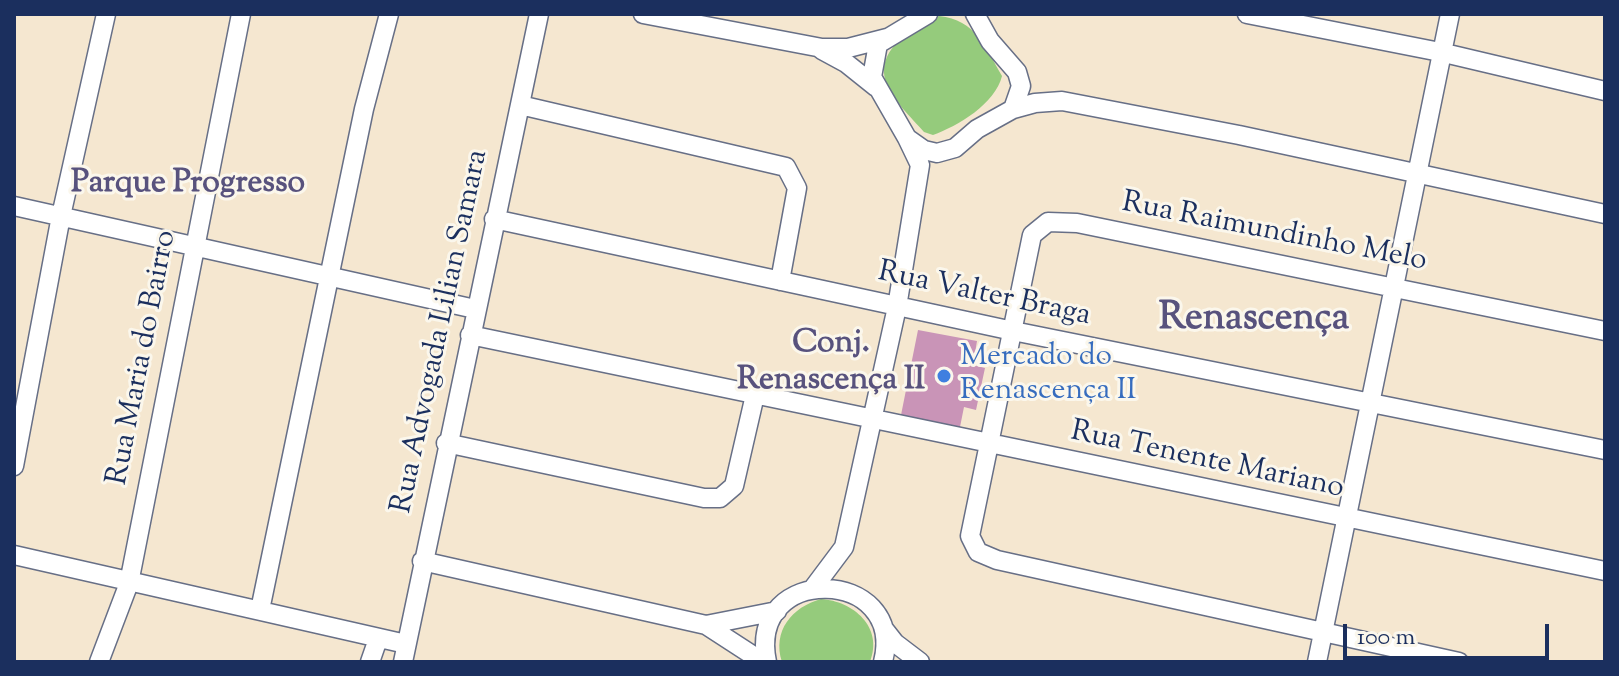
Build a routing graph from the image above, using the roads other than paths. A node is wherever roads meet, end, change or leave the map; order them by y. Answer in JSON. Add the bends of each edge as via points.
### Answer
{"nodes":[{"id":1,"x":106,"y":14,"type":"edge"},
{"id":2,"x":241,"y":14,"type":"edge"},
{"id":3,"x":389,"y":14,"type":"edge"},
{"id":4,"x":539,"y":14,"type":"edge"},
{"id":5,"x":643,"y":14,"type":"edge"},
{"id":6,"x":928,"y":14,"type":"edge"},
{"id":7,"x":975,"y":14,"type":"edge"},
{"id":8,"x":1247,"y":14,"type":"edge"},
{"id":9,"x":1450,"y":14,"type":"edge"},
{"id":10,"x":887,"y":38,"type":"junction"},
{"id":11,"x":800,"y":44,"type":"junction"},
{"id":12,"x":1440,"y":52,"type":"junction"},
{"id":13,"x":1017,"y":72,"type":"junction"},
{"id":14,"x":876,"y":87,"type":"junction"},
{"id":15,"x":1605,"y":91,"type":"edge"},
{"id":16,"x":1062,"y":101,"type":"junction"},
{"id":17,"x":520,"y":105,"type":"junction"},
{"id":18,"x":1013,"y":109,"type":"junction"},
{"id":19,"x":907,"y":138,"type":"junction"},
{"id":20,"x":1418,"y":176,"type":"junction"},
{"id":21,"x":14,"y":206,"type":"edge"},
{"id":22,"x":1605,"y":214,"type":"edge"},
{"id":23,"x":61,"y":216,"type":"junction"},
{"id":24,"x":494,"y":219,"type":"junction"},
{"id":25,"x":194,"y":244,"type":"junction"},
{"id":26,"x":331,"y":277,"type":"junction"},
{"id":27,"x":780,"y":281,"type":"junction"},
{"id":28,"x":1394,"y":287,"type":"junction"},
{"id":29,"x":897,"y":307,"type":"junction"},
{"id":30,"x":475,"y":309,"type":"junction"},
{"id":31,"x":1013,"y":331,"type":"junction"},
{"id":32,"x":1605,"y":331,"type":"edge"},
{"id":33,"x":470,"y":335,"type":"junction"},
{"id":34,"x":755,"y":395,"type":"junction"},
{"id":35,"x":1371,"y":401,"type":"junction"},
{"id":36,"x":873,"y":421,"type":"junction"},
{"id":37,"x":446,"y":443,"type":"junction"},
{"id":38,"x":989,"y":445,"type":"junction"},
{"id":39,"x":1605,"y":450,"type":"edge"},
{"id":40,"x":14,"y":466,"type":"edge"},
{"id":41,"x":1348,"y":520,"type":"junction"},
{"id":42,"x":14,"y":555,"type":"edge"},
{"id":43,"x":422,"y":561,"type":"junction"},
{"id":44,"x":1605,"y":571,"type":"edge"},
{"id":45,"x":129,"y":583,"type":"junction"},
{"id":46,"x":814,"y":587,"type":"junction"},
{"id":47,"x":260,"y":610,"type":"junction"},
{"id":48,"x":777,"y":611,"type":"junction"},
{"id":49,"x":877,"y":616,"type":"junction"},
{"id":50,"x":706,"y":625,"type":"junction"},
{"id":51,"x":1322,"y":632,"type":"junction"},
{"id":52,"x":378,"y":639,"type":"junction"},
{"id":53,"x":404,"y":653,"type":"edge"},
{"id":54,"x":99,"y":662,"type":"edge"},
{"id":55,"x":370,"y":662,"type":"edge"},
{"id":56,"x":765,"y":662,"type":"edge"},
{"id":57,"x":883,"y":662,"type":"edge"},
{"id":58,"x":920,"y":662,"type":"edge"},
{"id":59,"x":1317,"y":662,"type":"edge"},
{"id":60,"x":1459,"y":662,"type":"edge"}],
"edges":[{"from":1,"to":23,"type":"street"},
{"from":2,"to":25,"type":"street","name":"Rua Maria do Bairro"},
{"from":3,"to":26,"type":"street"},
{"from":4,"to":17,"type":"street","name":"Rua Advogada Lilian Samara"},
{"from":5,"to":11,"type":"street"},
{"from":6,"to":10,"type":"street"},
{"from":7,"to":13,"type":"street"},
{"from":8,"to":12,"type":"street"},
{"from":9,"to":12,"type":"street"},
{"from":10,"to":11,"type":"street","via":[[848,48]]},
{"from":10,"to":14,"type":"street","via":[[878,44],[873,60]]},
{"from":11,"to":14,"type":"street","via":[[839,58]]},
{"from":12,"to":15,"type":"street"},
{"from":12,"to":20,"type":"street"},
{"from":13,"to":16,"type":"street"},
{"from":13,"to":18,"type":"street","via":[[1021,86]]},
{"from":14,"to":19,"type":"street"},
{"from":16,"to":18,"type":"street"},
{"from":16,"to":20,"type":"street"},
{"from":17,"to":24,"type":"street","name":"Rua Advogada Lilian Samara"},
{"from":17,"to":27,"type":"street","via":[[780,163],[792,173],[797,188]]},
{"from":18,"to":19,"type":"street","via":[[955,148],[937,153]]},
{"from":19,"to":29,"type":"street","via":[[920,165]]},
{"from":20,"to":22,"type":"street"},
{"from":20,"to":28,"type":"street"},
{"from":21,"to":23,"type":"street"},
{"from":23,"to":25,"type":"street"},
{"from":23,"to":40,"type":"street"},
{"from":24,"to":27,"type":"street","name":"Rua Valter Braga"},
{"from":24,"to":30,"type":"street","name":"Rua Advogada Lilian Samara"},
{"from":25,"to":26,"type":"street"},
{"from":25,"to":45,"type":"street","name":"Rua Maria do Bairro"},
{"from":26,"to":30,"type":"street"},
{"from":26,"to":47,"type":"street"},
{"from":27,"to":29,"type":"street","name":"Rua Valter Braga"},
{"from":28,"to":31,"type":"street","name":"Rua Raimundinho Melo","via":[[1054,221],[1032,235]]},
{"from":28,"to":32,"type":"street","name":"Rua Raimundinho Melo"},
{"from":28,"to":35,"type":"street"},
{"from":29,"to":31,"type":"street","name":"Rua Valter Braga"},
{"from":29,"to":36,"type":"street"},
{"from":30,"to":33,"type":"street","name":"Rua Advogada Lilian Samara"},
{"from":31,"to":35,"type":"street","name":"Rua Valter Braga"},
{"from":31,"to":38,"type":"street","name":"Rua Raimundinho Melo"},
{"from":33,"to":34,"type":"street","name":"Rua Tenente Mariano"},
{"from":33,"to":37,"type":"street","name":"Rua Advogada Lilian Samara"},
{"from":34,"to":36,"type":"street","name":"Rua Tenente Mariano"},
{"from":34,"to":37,"type":"street","via":[[737,477],[732,490],[720,498]]},
{"from":35,"to":39,"type":"street","name":"Rua Valter Braga"},
{"from":35,"to":41,"type":"street"},
{"from":36,"to":38,"type":"street","name":"Rua Tenente Mariano"},
{"from":36,"to":46,"type":"street","via":[[844,547]]},
{"from":37,"to":43,"type":"street","name":"Rua Advogada Lilian Samara"},
{"from":38,"to":41,"type":"street","name":"Rua Tenente Mariano"},
{"from":38,"to":51,"type":"street","name":"Rua Raimundinho Melo","via":[[970,536],[983,555]]},
{"from":41,"to":44,"type":"street","name":"Rua Tenente Mariano"},
{"from":41,"to":51,"type":"street"},
{"from":42,"to":45,"type":"street"},
{"from":43,"to":50,"type":"street"},
{"from":43,"to":53,"type":"street","name":"Rua Advogada Lilian Samara"},
{"from":45,"to":47,"type":"street"},
{"from":45,"to":54,"type":"street","name":"Rua Maria do Bairro"},
{"from":46,"to":48,"type":"street"},
{"from":46,"to":49,"type":"street","via":[[854,594]]},
{"from":47,"to":52,"type":"street"},
{"from":48,"to":50,"type":"street"},
{"from":48,"to":56,"type":"street","via":[[766,636]]},
{"from":49,"to":57,"type":"street","via":[[884,633]]},
{"from":49,"to":58,"type":"street","via":[[895,643]]},
{"from":50,"to":56,"type":"street"},
{"from":51,"to":59,"type":"street"},
{"from":51,"to":60,"type":"street","name":"Rua Raimundinho Melo"},
{"from":52,"to":53,"type":"street"},
{"from":52,"to":55,"type":"street"}]}
